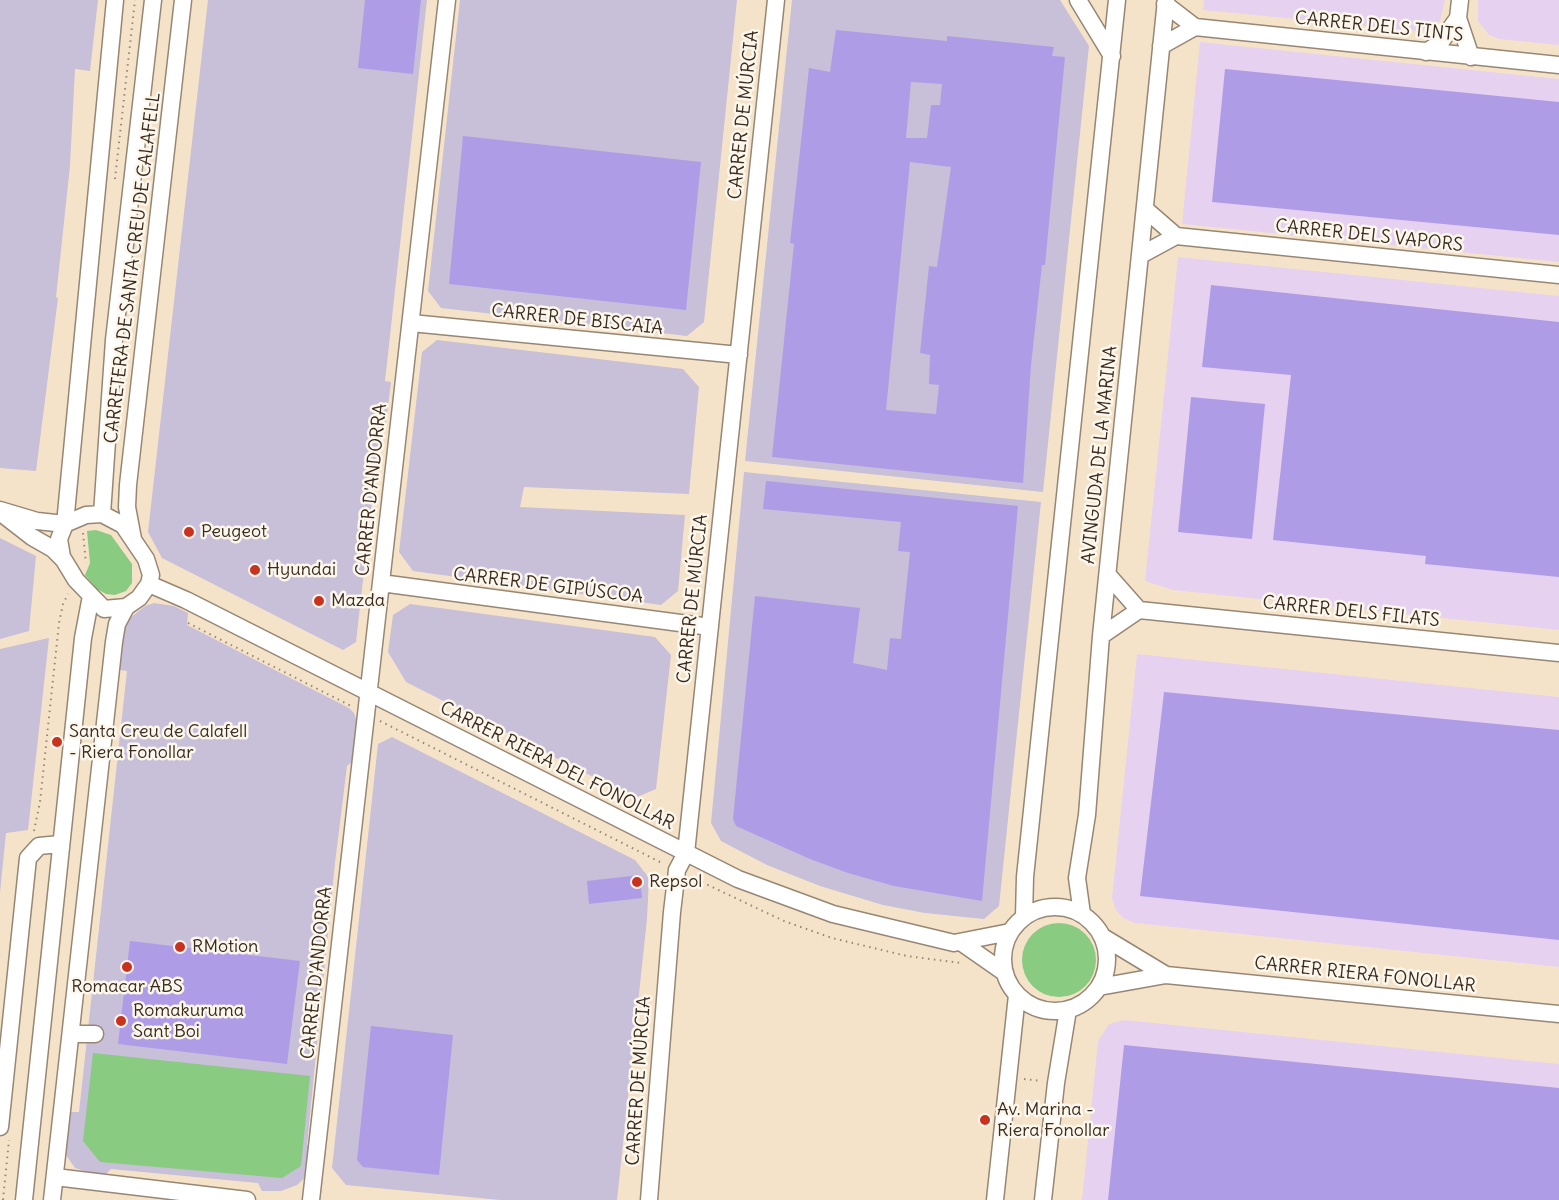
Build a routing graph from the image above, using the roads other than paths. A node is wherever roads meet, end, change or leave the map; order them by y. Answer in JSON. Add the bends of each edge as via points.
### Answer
{"nodes":[{"id":1,"x":115,"y":0,"type":"edge"},
{"id":2,"x":153,"y":0,"type":"edge"},
{"id":3,"x":183,"y":0,"type":"edge"},
{"id":4,"x":447,"y":0,"type":"edge"},
{"id":5,"x":776,"y":0,"type":"edge"},
{"id":6,"x":1078,"y":0,"type":"edge"},
{"id":7,"x":1118,"y":0,"type":"edge"},
{"id":8,"x":1460,"y":0,"type":"edge"},
{"id":9,"x":1166,"y":2,"type":"edge"},
{"id":10,"x":1458,"y":18,"type":"junction"},
{"id":11,"x":1195,"y":27,"type":"junction"},
{"id":12,"x":1161,"y":46,"type":"junction"},
{"id":13,"x":1426,"y":52,"type":"junction"},
{"id":14,"x":1112,"y":56,"type":"junction"},
{"id":15,"x":1471,"y":57,"type":"junction"},
{"id":16,"x":1559,"y":65,"type":"edge"},
{"id":17,"x":1145,"y":209,"type":"junction"},
{"id":18,"x":1176,"y":236,"type":"junction"},
{"id":19,"x":1140,"y":255,"type":"junction"},
{"id":20,"x":1559,"y":275,"type":"edge"},
{"id":21,"x":411,"y":323,"type":"junction"},
{"id":22,"x":739,"y":355,"type":"junction"},
{"id":23,"x":0,"y":511,"type":"edge"},
{"id":24,"x":102,"y":514,"type":"junction"},
{"id":25,"x":65,"y":524,"type":"junction"},
{"id":26,"x":133,"y":539,"type":"junction"},
{"id":27,"x":63,"y":559,"type":"junction"},
{"id":28,"x":1108,"y":575,"type":"junction"},
{"id":29,"x":148,"y":584,"type":"junction"},
{"id":30,"x":381,"y":584,"type":"junction"},
{"id":31,"x":91,"y":596,"type":"junction"},
{"id":32,"x":126,"y":607,"type":"junction"},
{"id":33,"x":1139,"y":610,"type":"junction"},
{"id":34,"x":710,"y":627,"type":"junction"},
{"id":35,"x":1101,"y":636,"type":"junction"},
{"id":36,"x":1559,"y":653,"type":"edge"},
{"id":37,"x":369,"y":694,"type":"junction"},
{"id":38,"x":60,"y":844,"type":"junction"},
{"id":39,"x":686,"y":853,"type":"junction"},
{"id":40,"x":1082,"y":914,"type":"junction"},
{"id":41,"x":1024,"y":917,"type":"junction"},
{"id":42,"x":1010,"y":932,"type":"junction"},
{"id":43,"x":1103,"y":938,"type":"junction"},
{"id":44,"x":962,"y":943,"type":"junction"},
{"id":45,"x":1005,"y":973,"type":"junction"},
{"id":46,"x":1166,"y":975,"type":"junction"},
{"id":47,"x":1099,"y":987,"type":"junction"},
{"id":48,"x":1017,"y":995,"type":"junction"},
{"id":49,"x":1068,"y":1010,"type":"junction"},
{"id":50,"x":1559,"y":1014,"type":"edge"},
{"id":51,"x":71,"y":1034,"type":"junction"},
{"id":52,"x":95,"y":1034,"type":"dead end"},
{"id":53,"x":0,"y":1127,"type":"edge"},
{"id":54,"x":55,"y":1177,"type":"junction"},
{"id":55,"x":24,"y":1200,"type":"edge"},
{"id":56,"x":52,"y":1200,"type":"edge"},
{"id":57,"x":247,"y":1200,"type":"edge"},
{"id":58,"x":311,"y":1200,"type":"edge"},
{"id":59,"x":649,"y":1200,"type":"edge"},
{"id":60,"x":995,"y":1200,"type":"edge"},
{"id":61,"x":1043,"y":1200,"type":"edge"}],
"edges":[{"from":1,"to":25,"type":"street"},
{"from":2,"to":24,"type":"street","name":"CARRETERA DE SANTA CREU DE CALAFELL","via":[[114,340]]},
{"from":3,"to":26,"type":"street","name":"CARRETERA DE SANTA CREU DE CALAFELL","via":[[128,485],[127,507]]},
{"from":4,"to":21,"type":"street","name":"CARRER D'ANDORRA"},
{"from":5,"to":22,"type":"street","name":"CARRER DE MÚRCIA"},
{"from":6,"to":14,"type":"street"},
{"from":7,"to":14,"type":"street","name":"AVINGUDA DE LA MARINA"},
{"from":8,"to":10,"type":"street"},
{"from":9,"to":11,"type":"street"},
{"from":9,"to":12,"type":"street","name":"AVINGUDA DE LA MARINA"},
{"from":10,"to":13,"type":"street","via":[[1440,43]]},
{"from":10,"to":15,"type":"street"},
{"from":11,"to":12,"type":"street"},
{"from":11,"to":13,"type":"street","name":"CARRER DELS TINTS"},
{"from":12,"to":17,"type":"street","name":"AVINGUDA DE LA MARINA"},
{"from":13,"to":15,"type":"street","name":"CARRER DELS TINTS"},
{"from":14,"to":41,"type":"street","name":"AVINGUDA DE LA MARINA","via":[[1025,877]]},
{"from":15,"to":16,"type":"street","name":"CARRER DELS TINTS"},
{"from":17,"to":18,"type":"street"},
{"from":17,"to":19,"type":"street","name":"AVINGUDA DE LA MARINA"},
{"from":18,"to":19,"type":"street"},
{"from":18,"to":20,"type":"street","name":"CARRER DELS VAPORS"},
{"from":19,"to":28,"type":"street","name":"AVINGUDA DE LA MARINA"},
{"from":21,"to":22,"type":"street","name":"CARRER DE BISCAIA"},
{"from":21,"to":30,"type":"street","name":"CARRER D'ANDORRA"},
{"from":22,"to":34,"type":"street","name":"CARRER DE MÚRCIA"},
{"from":23,"to":25,"type":"street"},
{"from":23,"to":27,"type":"street"},
{"from":24,"to":25,"type":"street","via":[[86,514]]},
{"from":24,"to":26,"type":"street","via":[[123,525]]},
{"from":25,"to":27,"type":"street","via":[[59,539]]},
{"from":26,"to":29,"type":"street","via":[[147,559],[151,575]]},
{"from":27,"to":31,"type":"street"},
{"from":28,"to":33,"type":"street"},
{"from":28,"to":35,"type":"street","name":"AVINGUDA DE LA MARINA"},
{"from":29,"to":32,"type":"street","via":[[139,598]]},
{"from":29,"to":37,"type":"street","name":"CARRER RIERA DEL FONOLLAR"},
{"from":30,"to":34,"type":"street","name":"CARRER DE GIPÚSCOA"},
{"from":30,"to":37,"type":"street","name":"CARRER D'ANDORRA"},
{"from":31,"to":32,"type":"street","via":[[104,609]]},
{"from":31,"to":38,"type":"street"},
{"from":32,"to":51,"type":"street","via":[[114,642]]},
{"from":33,"to":35,"type":"street"},
{"from":33,"to":36,"type":"street","name":"CARRER DELS FILATS"},
{"from":34,"to":39,"type":"street","name":"CARRER DE MÚRCIA"},
{"from":35,"to":40,"type":"street","name":"AVINGUDA DE LA MARINA","via":[[1087,815],[1077,878]]},
{"from":37,"to":39,"type":"street","name":"CARRER RIERA DEL FONOLLAR"},
{"from":37,"to":58,"type":"street","name":"CARRER D'ANDORRA"},
{"from":38,"to":53,"type":"street","via":[[39,846],[28,858]]},
{"from":38,"to":55,"type":"street"},
{"from":39,"to":44,"type":"street","name":"CARRER RIERA DEL FONOLLAR","via":[[738,879],[833,914]]},
{"from":39,"to":59,"type":"street","name":"CARRER DE MÚRCIA","via":[[677,870],[672,912]]},
{"from":40,"to":41,"type":"street","via":[[1053,907]]},
{"from":40,"to":43,"type":"street"},
{"from":41,"to":42,"type":"street"},
{"from":42,"to":44,"type":"street"},
{"from":42,"to":45,"type":"street","via":[[1003,952]]},
{"from":43,"to":46,"type":"street","name":"CARRER RIERA FONOLLAR"},
{"from":43,"to":47,"type":"street","via":[[1107,963]]},
{"from":44,"to":45,"type":"street"},
{"from":45,"to":48,"type":"street"},
{"from":46,"to":47,"type":"street","name":"CARRER RIERA FONOLLAR"},
{"from":46,"to":50,"type":"street","name":"CARRER RIERA FONOLLAR"},
{"from":47,"to":49,"type":"street","via":[[1089,999]]},
{"from":48,"to":49,"type":"street","via":[[1040,1009]]},
{"from":48,"to":60,"type":"street"},
{"from":49,"to":61,"type":"street"},
{"from":51,"to":52,"type":"street"},
{"from":51,"to":54,"type":"street"},
{"from":54,"to":56,"type":"street"},
{"from":54,"to":57,"type":"street"}]}
